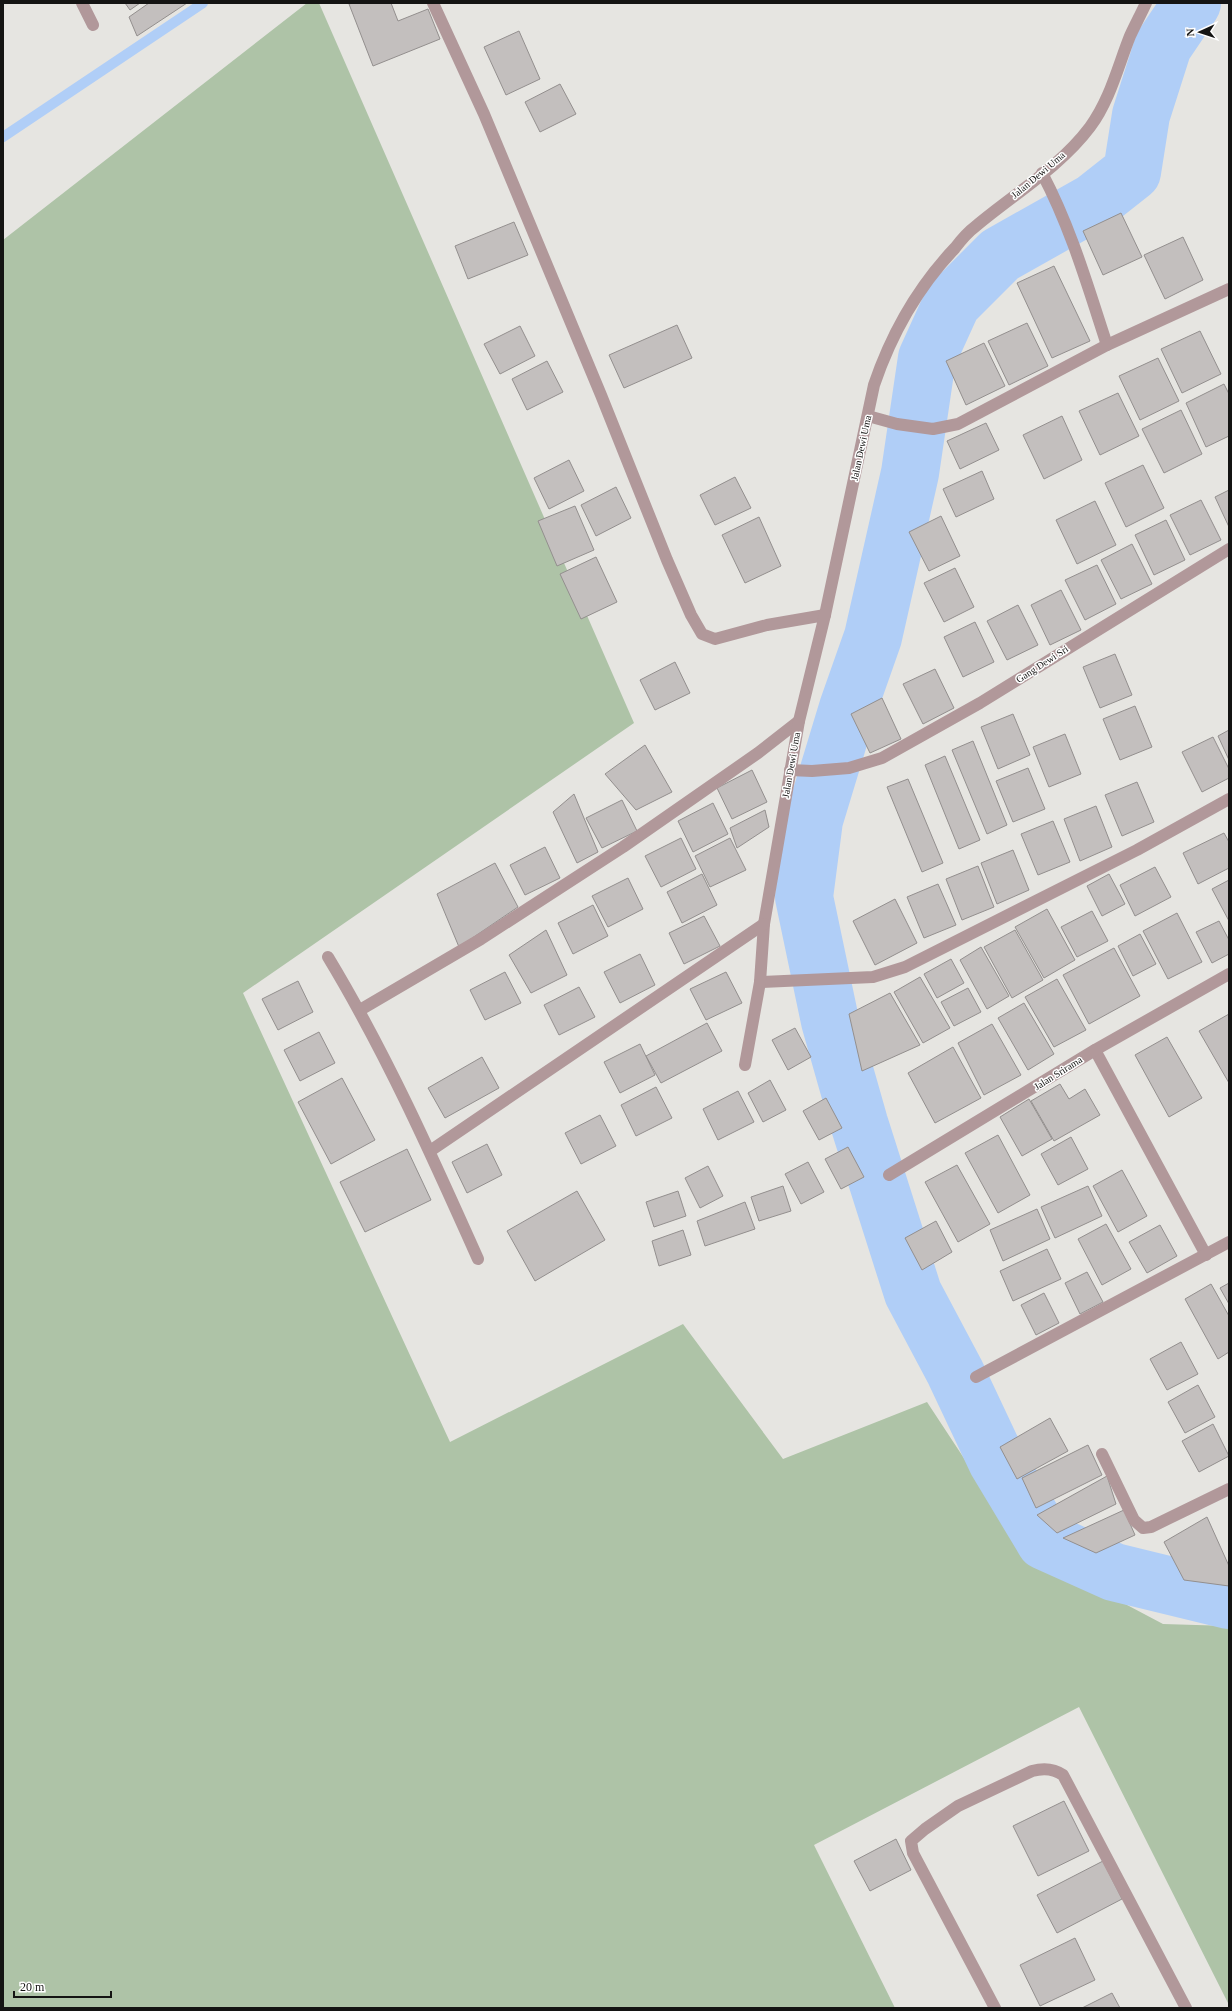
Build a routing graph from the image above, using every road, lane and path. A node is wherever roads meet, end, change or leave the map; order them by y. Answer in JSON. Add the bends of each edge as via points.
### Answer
{"nodes":[{"id":1,"x":82,"y":3,"type":"edge"},
{"id":2,"x":433,"y":3,"type":"edge"},
{"id":3,"x":1146,"y":3,"type":"edge"},
{"id":4,"x":92,"y":25,"type":"dead end"},
{"id":5,"x":1042,"y":173,"type":"junction"},
{"id":6,"x":1229,"y":288,"type":"edge"},
{"id":7,"x":1107,"y":345,"type":"junction"},
{"id":8,"x":868,"y":416,"type":"junction"},
{"id":9,"x":1229,"y":549,"type":"edge"},
{"id":10,"x":825,"y":615,"type":"junction"},
{"id":11,"x":799,"y":721,"type":"junction"},
{"id":12,"x":790,"y":770,"type":"junction"},
{"id":13,"x":1229,"y":799,"type":"edge"},
{"id":14,"x":764,"y":924,"type":"junction"},
{"id":15,"x":328,"y":957,"type":"dead end"},
{"id":16,"x":1229,"y":974,"type":"edge"},
{"id":17,"x":760,"y":982,"type":"junction"},
{"id":18,"x":360,"y":1010,"type":"junction"},
{"id":19,"x":1095,"y":1050,"type":"junction"},
{"id":20,"x":745,"y":1064,"type":"dead end"},
{"id":21,"x":430,"y":1151,"type":"junction"},
{"id":22,"x":889,"y":1174,"type":"dead end"},
{"id":23,"x":1229,"y":1242,"type":"edge"},
{"id":24,"x":1206,"y":1255,"type":"junction"},
{"id":25,"x":478,"y":1259,"type":"dead end"},
{"id":26,"x":976,"y":1377,"type":"dead end"},
{"id":27,"x":1102,"y":1454,"type":"dead end"},
{"id":28,"x":1229,"y":1489,"type":"edge"},
{"id":29,"x":995,"y":2008,"type":"edge"},
{"id":30,"x":1186,"y":2008,"type":"edge"}],
"edges":[{"from":1,"to":4,"type":"street"},
{"from":2,"to":10,"type":"street","via":[[484,114],[667,560],[702,634],[715,639],[767,625]]},
{"from":3,"to":5,"type":"street","name":"Jalan Dewi Uma","via":[[1107,96],[1090,126]]},
{"from":5,"to":7,"type":"street","via":[[1070,232]]},
{"from":5,"to":8,"type":"street","name":"Jalan Dewi Uma","via":[[974,227],[942,261],[915,297],[898,324],[882,360]]},
{"from":6,"to":7,"type":"street"},
{"from":7,"to":8,"type":"street","via":[[958,424],[933,429],[897,424]]},
{"from":8,"to":10,"type":"street","name":"Jalan Dewi Uma"},
{"from":9,"to":12,"type":"street","name":"Gang Dewi Sri","via":[[980,703],[882,758],[849,768],[812,772]]},
{"from":10,"to":11,"type":"street","name":"Jalan Dewi Uma"},
{"from":11,"to":12,"type":"street","name":"Jalan Dewi Uma"},
{"from":11,"to":18,"type":"street","via":[[758,753],[623,847],[481,939]]},
{"from":12,"to":14,"type":"street","name":"Jalan Dewi Uma"},
{"from":13,"to":17,"type":"street","via":[[1137,850],[905,968],[873,977]]},
{"from":14,"to":17,"type":"street","name":"Jalan Dewi Uma"},
{"from":14,"to":21,"type":"street"},
{"from":15,"to":18,"type":"street"},
{"from":16,"to":19,"type":"street","name":"Jalan Srirama"},
{"from":17,"to":20,"type":"street","name":"Jalan Dewi Uma"},
{"from":18,"to":21,"type":"street"},
{"from":19,"to":22,"type":"street","name":"Jalan Srirama"},
{"from":19,"to":24,"type":"street"},
{"from":21,"to":25,"type":"street"},
{"from":23,"to":24,"type":"street"},
{"from":24,"to":26,"type":"street"},
{"from":27,"to":28,"type":"street","via":[[1134,1520],[1143,1528],[1151,1527]]},
{"from":29,"to":30,"type":"street","via":[[913,1853],[912,1841],[958,1806],[1041,1769],[1057,1770],[1064,1775]]}]}
